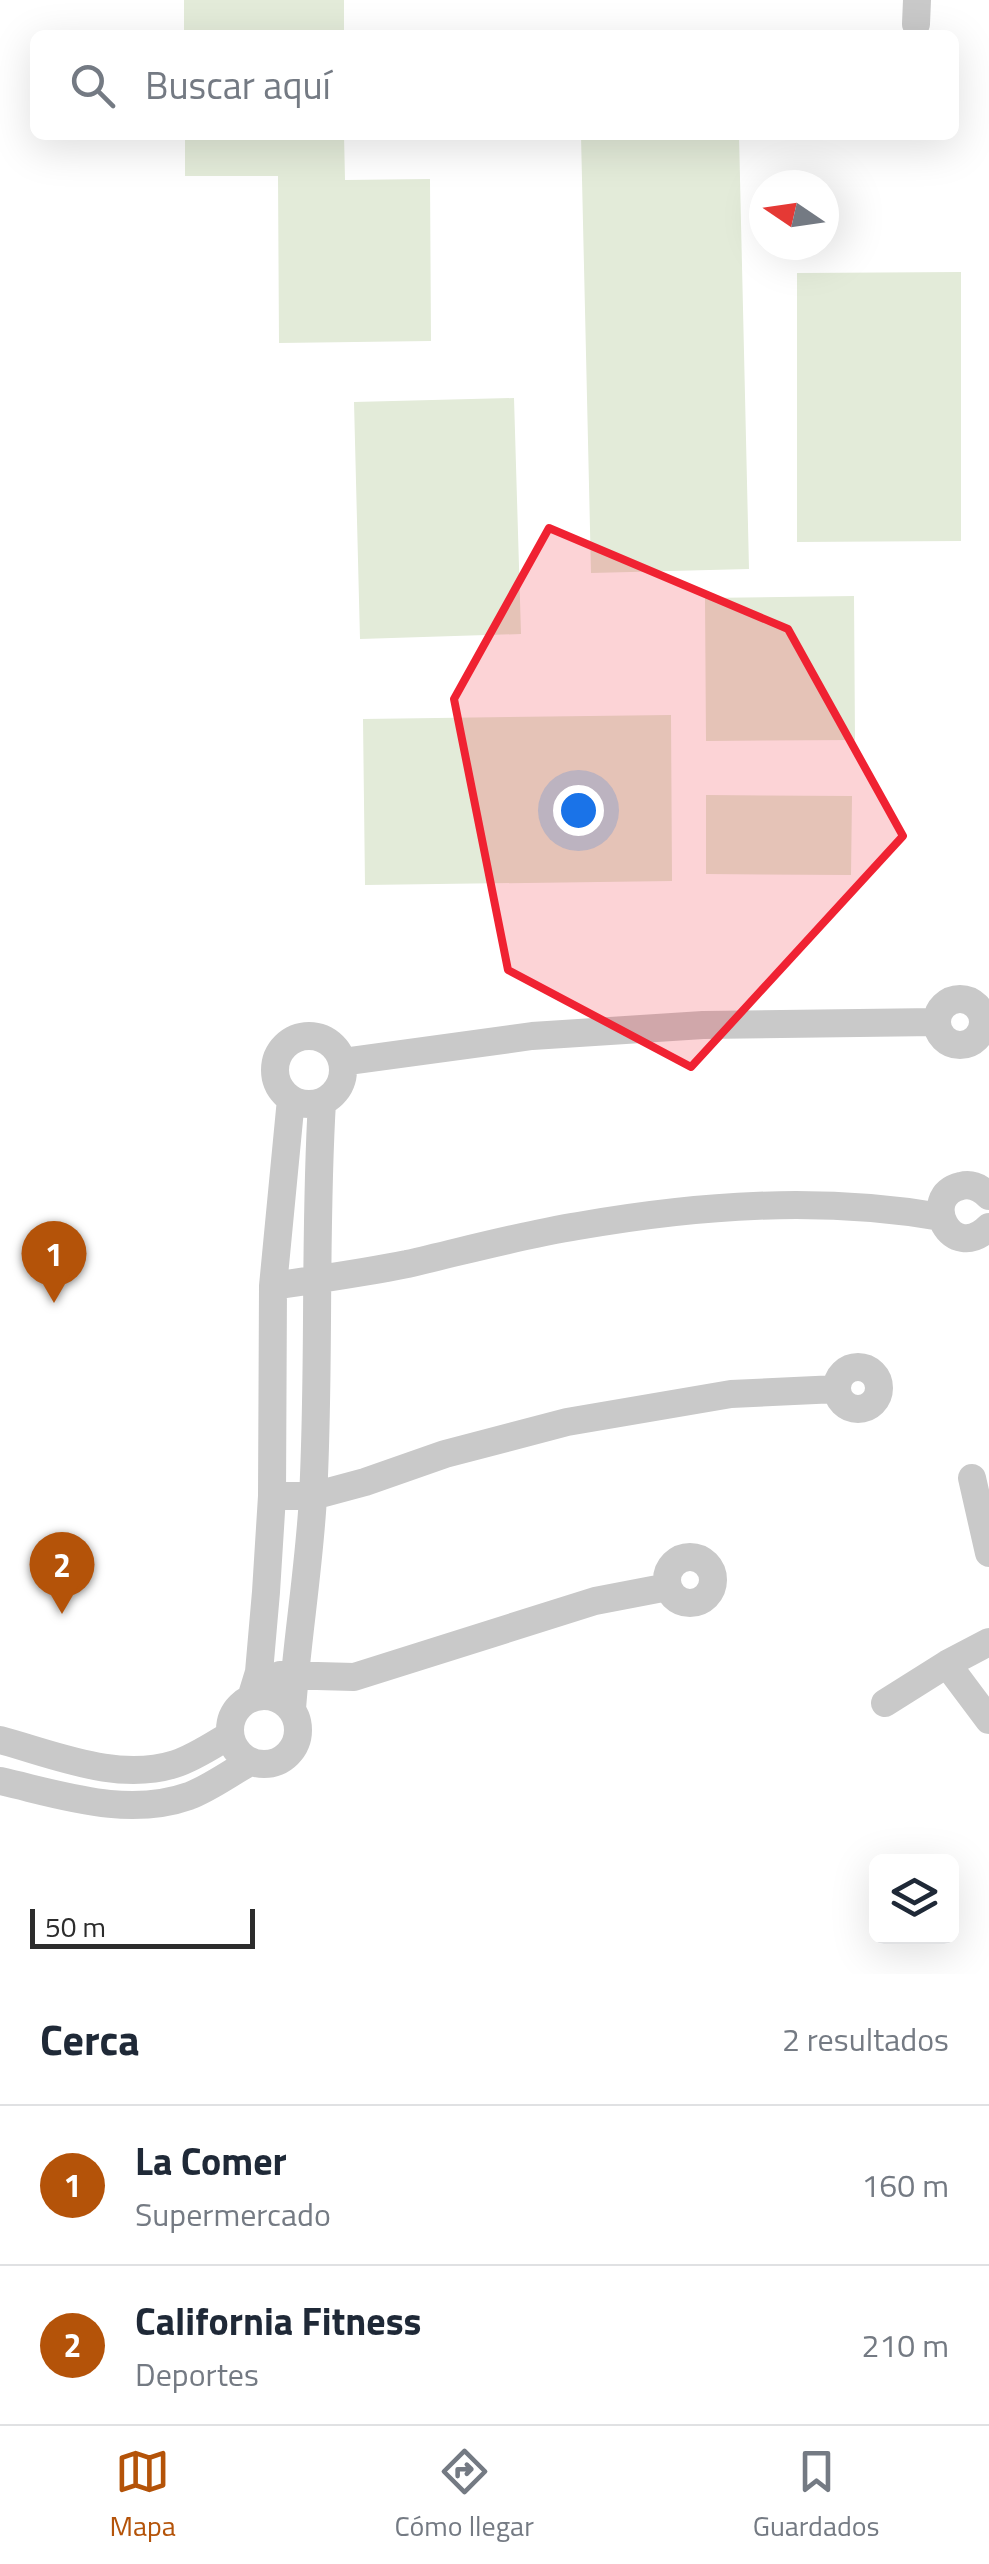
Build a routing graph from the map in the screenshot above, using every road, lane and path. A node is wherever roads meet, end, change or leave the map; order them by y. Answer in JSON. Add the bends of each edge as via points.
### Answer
{"nodes":[{"id":1,"x":936,"y":1022,"type":"dead end"},
{"id":2,"x":342,"y":1062,"type":"junction"},
{"id":3,"x":290,"y":1099,"type":"junction"},
{"id":4,"x":322,"y":1102,"type":"junction"},
{"id":5,"x":989,"y":1196,"type":"edge"},
{"id":6,"x":941,"y":1217,"type":"junction"},
{"id":7,"x":989,"y":1228,"type":"edge"},
{"id":8,"x":315,"y":1280,"type":"junction"},
{"id":9,"x":272,"y":1286,"type":"junction"},
{"id":10,"x":838,"y":1389,"type":"dead end"},
{"id":11,"x":972,"y":1478,"type":"dead end"},
{"id":12,"x":272,"y":1496,"type":"junction"},
{"id":13,"x":313,"y":1496,"type":"junction"},
{"id":14,"x":989,"y":1553,"type":"edge"},
{"id":15,"x":668,"y":1587,"type":"dead end"},
{"id":16,"x":989,"y":1642,"type":"edge"},
{"id":17,"x":946,"y":1664,"type":"junction"},
{"id":18,"x":294,"y":1677,"type":"junction"},
{"id":19,"x":255,"y":1685,"type":"junction"},
{"id":20,"x":885,"y":1704,"type":"dead end"},
{"id":21,"x":292,"y":1709,"type":"junction"},
{"id":22,"x":989,"y":1720,"type":"edge"},
{"id":23,"x":230,"y":1736,"type":"junction"},
{"id":24,"x":0,"y":1740,"type":"edge"},
{"id":25,"x":250,"y":1762,"type":"junction"},
{"id":26,"x":0,"y":1781,"type":"edge"}],
"edges":[{"from":1,"to":2,"type":"street","via":[[703,1025],[532,1036]]},
{"from":2,"to":3,"type":"street","via":[[321,1038],[291,1041],[275,1066],[279,1088]]},
{"from":2,"to":4,"type":"street","via":[[336,1092]]},
{"from":3,"to":4,"type":"street"},
{"from":3,"to":9,"type":"street"},
{"from":4,"to":8,"type":"street"},
{"from":5,"to":6,"type":"street","via":[[973,1185],[956,1187],[943,1199]]},
{"from":6,"to":7,"type":"street","via":[[965,1239]]},
{"from":6,"to":8,"type":"street","via":[[810,1204],[716,1207],[579,1226]]},
{"from":8,"to":9,"type":"street"},
{"from":8,"to":13,"type":"street"},
{"from":9,"to":12,"type":"street"},
{"from":10,"to":13,"type":"street","via":[[732,1394],[567,1422]]},
{"from":11,"to":14,"type":"street"},
{"from":12,"to":13,"type":"street"},
{"from":12,"to":19,"type":"street"},
{"from":13,"to":18,"type":"street"},
{"from":15,"to":18,"type":"street","via":[[595,1600],[354,1677]]},
{"from":16,"to":17,"type":"street"},
{"from":17,"to":20,"type":"street"},
{"from":17,"to":22,"type":"street"},
{"from":18,"to":19,"type":"street"},
{"from":18,"to":21,"type":"street"},
{"from":19,"to":21,"type":"street"},
{"from":19,"to":23,"type":"street","via":[[232,1718]]},
{"from":21,"to":25,"type":"street","via":[[299,1731],[292,1752],[272,1764]]},
{"from":23,"to":24,"type":"street","via":[[148,1771],[115,1770]]},
{"from":23,"to":25,"type":"street"},
{"from":25,"to":26,"type":"street","via":[[192,1795],[154,1805],[115,1806]]}]}
